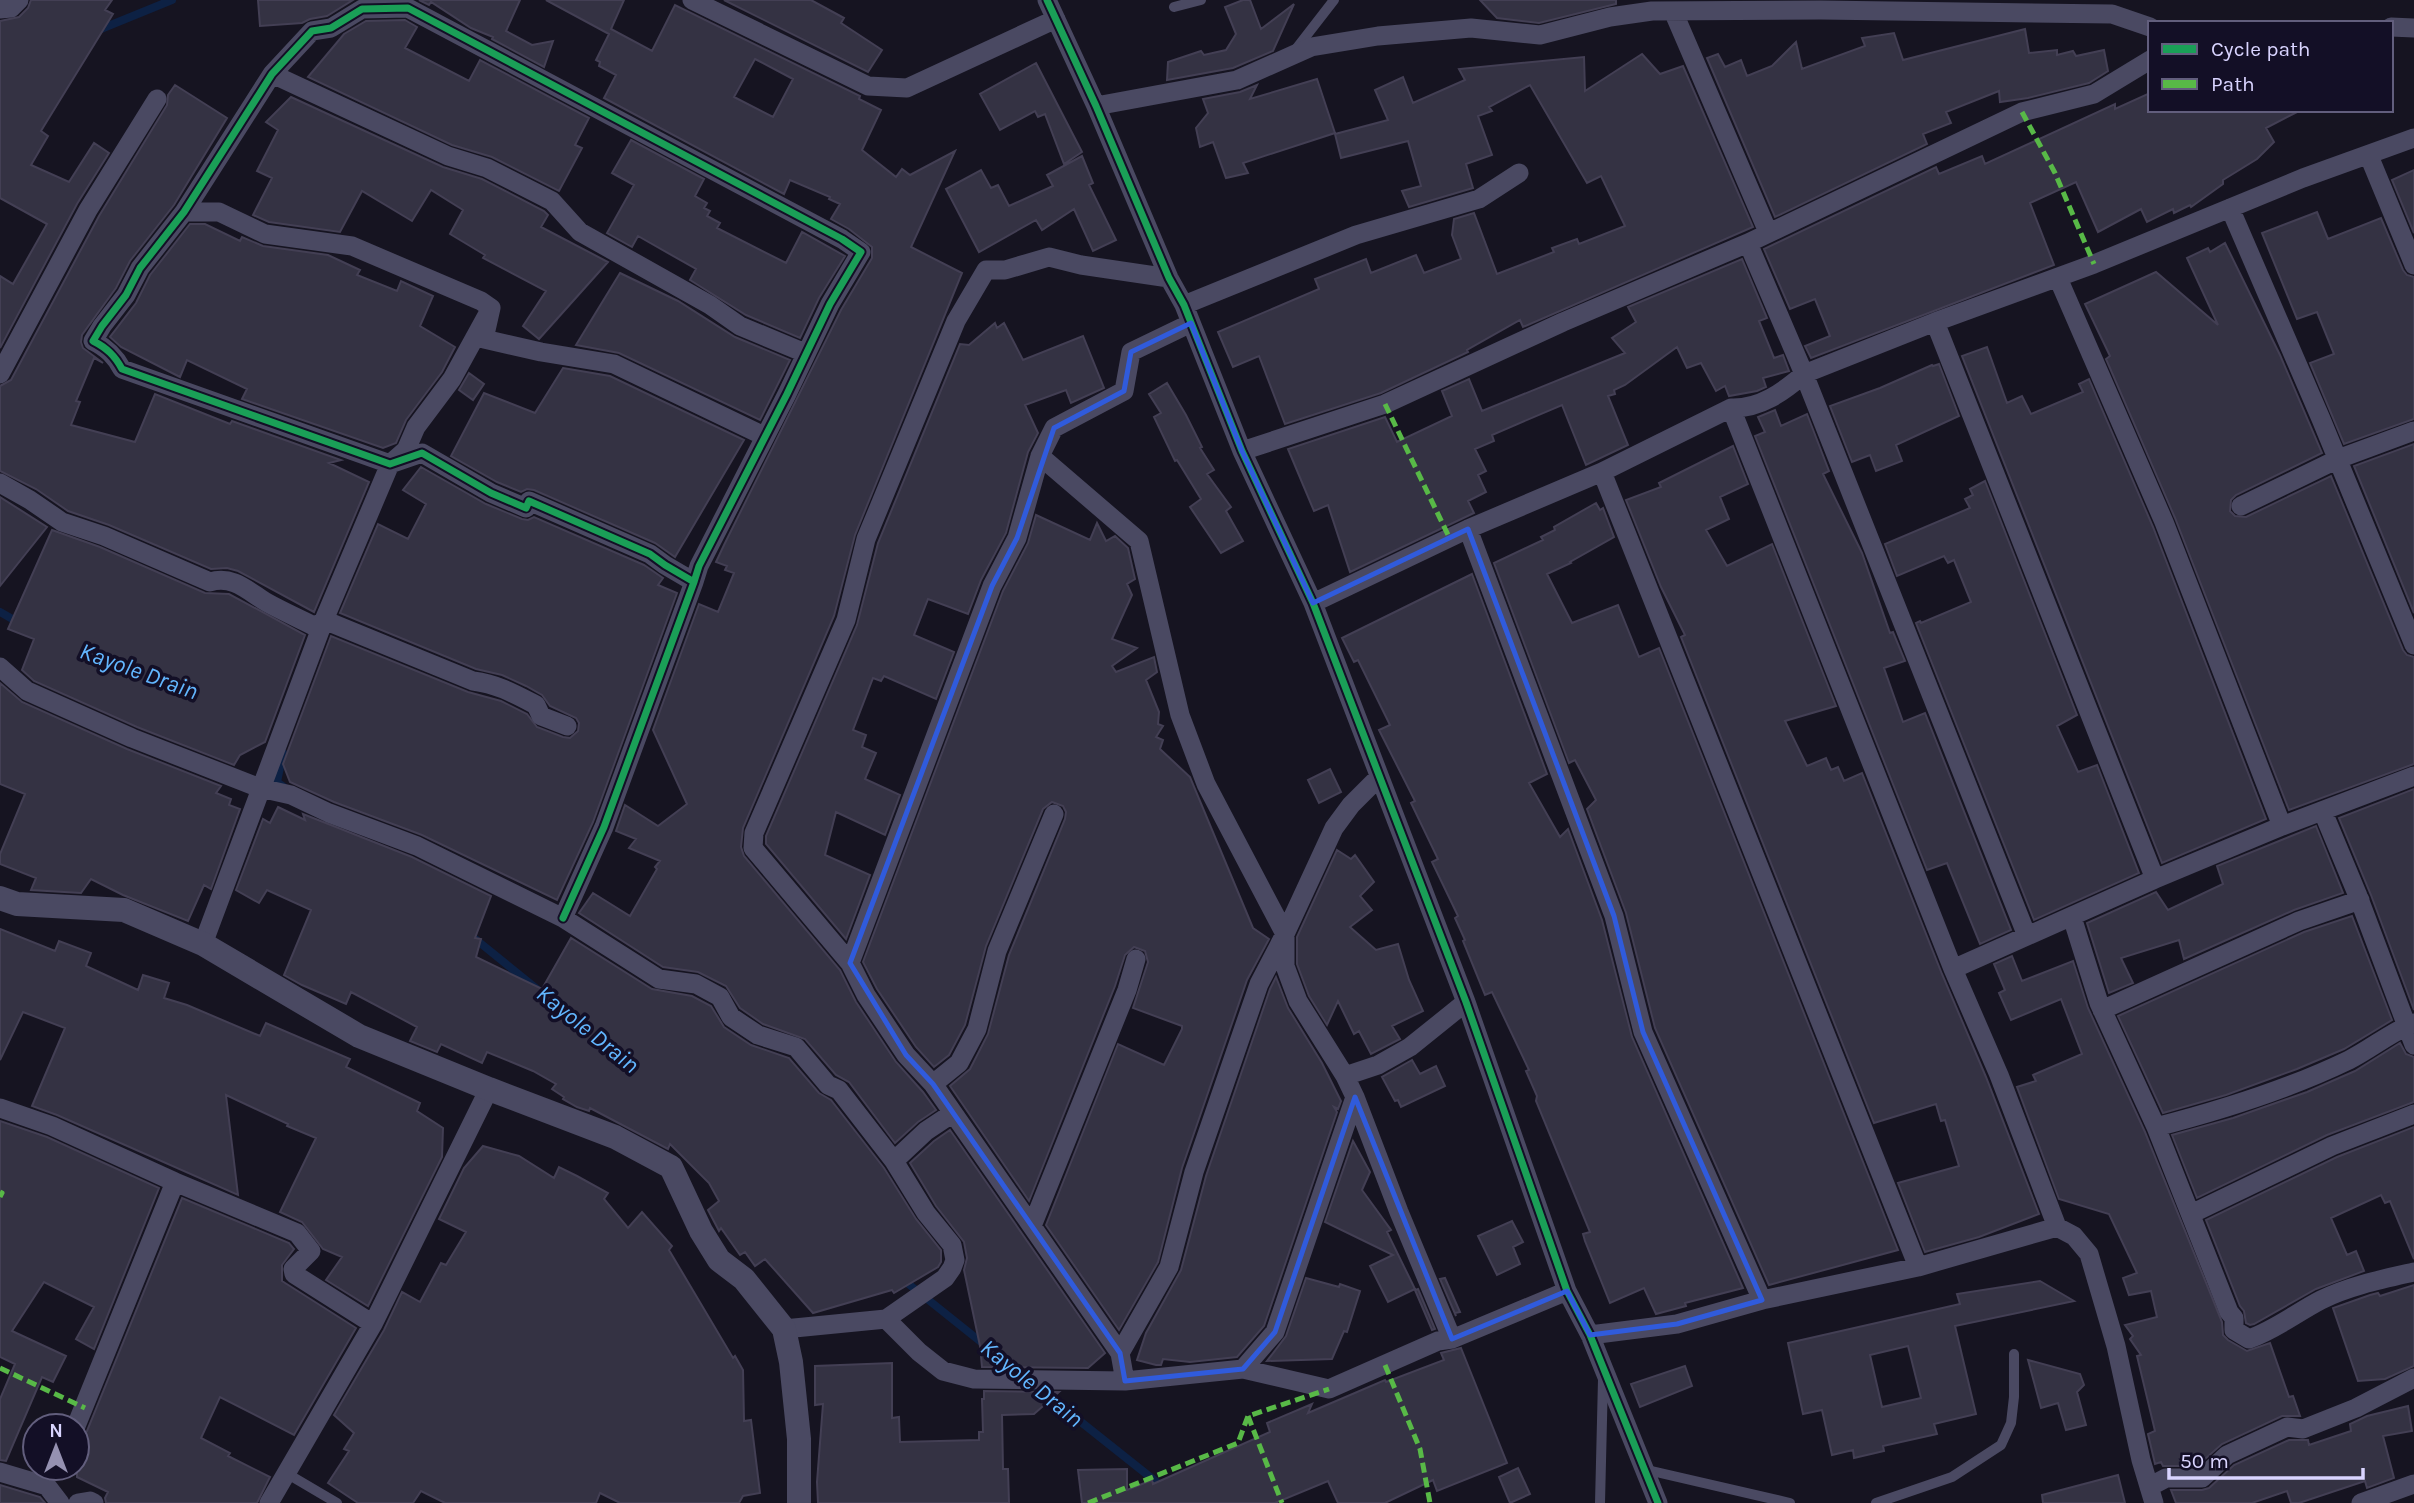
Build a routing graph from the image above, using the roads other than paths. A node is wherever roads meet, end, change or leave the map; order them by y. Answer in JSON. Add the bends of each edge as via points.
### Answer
{"nodes":[{"id":1,"x":19,"y":0,"type":"edge"},
{"id":2,"x":692,"y":0,"type":"edge"},
{"id":3,"x":1047,"y":0,"type":"edge"},
{"id":4,"x":1201,"y":0,"type":"edge"},
{"id":5,"x":1334,"y":0,"type":"edge"},
{"id":6,"x":1651,"y":5,"type":"edge"},
{"id":7,"x":1821,"y":5,"type":"edge"},
{"id":8,"x":1174,"y":7,"type":"dead end"},
{"id":9,"x":2113,"y":7,"type":"edge"},
{"id":10,"x":0,"y":9,"type":"edge"},
{"id":11,"x":1673,"y":11,"type":"junction"},
{"id":12,"x":1056,"y":19,"type":"junction"},
{"id":13,"x":2148,"y":26,"type":"edge"},
{"id":14,"x":2393,"y":27,"type":"edge"},
{"id":15,"x":2414,"y":28,"type":"edge"},
{"id":16,"x":1289,"y":57,"type":"junction"},
{"id":17,"x":2148,"y":61,"type":"edge"},
{"id":18,"x":272,"y":74,"type":"junction"},
{"id":19,"x":157,"y":99,"type":"dead end"},
{"id":20,"x":1096,"y":106,"type":"junction"},
{"id":21,"x":2414,"y":138,"type":"edge"},
{"id":22,"x":2369,"y":156,"type":"junction"},
{"id":23,"x":1519,"y":173,"type":"dead end"},
{"id":24,"x":2230,"y":208,"type":"junction"},
{"id":25,"x":184,"y":212,"type":"junction"},
{"id":26,"x":1768,"y":232,"type":"junction"},
{"id":27,"x":1748,"y":243,"type":"junction"},
{"id":28,"x":2414,"y":265,"type":"edge"},
{"id":29,"x":1169,"y":278,"type":"junction"},
{"id":30,"x":2058,"y":278,"type":"junction"},
{"id":31,"x":491,"y":308,"type":"junction"},
{"id":32,"x":1188,"y":314,"type":"junction"},
{"id":33,"x":1935,"y":322,"type":"junction"},
{"id":34,"x":805,"y":353,"type":"junction"},
{"id":35,"x":0,"y":374,"type":"edge"},
{"id":36,"x":1804,"y":374,"type":"junction"},
{"id":37,"x":1731,"y":408,"type":"junction"},
{"id":38,"x":2414,"y":430,"type":"edge"},
{"id":39,"x":764,"y":436,"type":"junction"},
{"id":40,"x":1242,"y":451,"type":"junction"},
{"id":41,"x":1040,"y":456,"type":"junction"},
{"id":42,"x":2337,"y":459,"type":"junction"},
{"id":43,"x":390,"y":464,"type":"junction"},
{"id":44,"x":1602,"y":472,"type":"junction"},
{"id":45,"x":0,"y":482,"type":"edge"},
{"id":46,"x":2241,"y":506,"type":"dead end"},
{"id":47,"x":1468,"y":529,"type":"junction"},
{"id":48,"x":694,"y":582,"type":"junction"},
{"id":49,"x":1313,"y":603,"type":"junction"},
{"id":50,"x":324,"y":620,"type":"junction"},
{"id":51,"x":2414,"y":645,"type":"edge"},
{"id":52,"x":0,"y":667,"type":"edge"},
{"id":53,"x":567,"y":726,"type":"dead end"},
{"id":54,"x":2414,"y":776,"type":"edge"},
{"id":55,"x":1379,"y":777,"type":"junction"},
{"id":56,"x":260,"y":788,"type":"junction"},
{"id":57,"x":2323,"y":812,"type":"junction"},
{"id":58,"x":1054,"y":814,"type":"dead end"},
{"id":59,"x":2282,"y":826,"type":"junction"},
{"id":60,"x":2155,"y":879,"type":"junction"},
{"id":61,"x":0,"y":898,"type":"edge"},
{"id":62,"x":2360,"y":900,"type":"junction"},
{"id":63,"x":2072,"y":917,"type":"junction"},
{"id":64,"x":563,"y":918,"type":"junction"},
{"id":65,"x":1285,"y":934,"type":"junction"},
{"id":66,"x":2026,"y":936,"type":"junction"},
{"id":67,"x":202,"y":944,"type":"junction"},
{"id":68,"x":1136,"y":959,"type":"dead end"},
{"id":69,"x":850,"y":963,"type":"junction"},
{"id":70,"x":1953,"y":969,"type":"junction"},
{"id":71,"x":1466,"y":1002,"type":"junction"},
{"id":72,"x":2102,"y":1010,"type":"junction"},
{"id":73,"x":2410,"y":1024,"type":"edge"},
{"id":74,"x":2414,"y":1045,"type":"edge"},
{"id":75,"x":1345,"y":1076,"type":"junction"},
{"id":76,"x":933,"y":1084,"type":"junction"},
{"id":77,"x":489,"y":1090,"type":"junction"},
{"id":78,"x":1355,"y":1097,"type":"junction"},
{"id":79,"x":0,"y":1108,"type":"edge"},
{"id":80,"x":953,"y":1113,"type":"junction"},
{"id":81,"x":2414,"y":1114,"type":"edge"},
{"id":82,"x":2156,"y":1127,"type":"junction"},
{"id":83,"x":894,"y":1161,"type":"junction"},
{"id":84,"x":175,"y":1182,"type":"junction"},
{"id":85,"x":2191,"y":1214,"type":"junction"},
{"id":86,"x":1032,"y":1226,"type":"junction"},
{"id":87,"x":2057,"y":1227,"type":"junction"},
{"id":88,"x":1918,"y":1267,"type":"junction"},
{"id":89,"x":2414,"y":1272,"type":"edge"},
{"id":90,"x":1567,"y":1291,"type":"junction"},
{"id":91,"x":1762,"y":1300,"type":"junction"},
{"id":92,"x":886,"y":1319,"type":"junction"},
{"id":93,"x":373,"y":1324,"type":"junction"},
{"id":94,"x":785,"y":1329,"type":"junction"},
{"id":95,"x":1590,"y":1335,"type":"junction"},
{"id":96,"x":1452,"y":1339,"type":"junction"},
{"id":97,"x":1120,"y":1353,"type":"junction"},
{"id":98,"x":2014,"y":1354,"type":"dead end"},
{"id":99,"x":1603,"y":1368,"type":"junction"},
{"id":100,"x":1243,"y":1369,"type":"junction"},
{"id":101,"x":2414,"y":1378,"type":"edge"},
{"id":102,"x":1125,"y":1381,"type":"junction"},
{"id":103,"x":82,"y":1412,"type":"edge"},
{"id":104,"x":1643,"y":1468,"type":"junction"},
{"id":105,"x":0,"y":1472,"type":"edge"},
{"id":106,"x":285,"y":1472,"type":"junction"},
{"id":107,"x":21,"y":1474,"type":"edge"},
{"id":108,"x":54,"y":1482,"type":"edge"},
{"id":109,"x":2414,"y":1484,"type":"edge"},
{"id":110,"x":2151,"y":1495,"type":"edge"},
{"id":111,"x":60,"y":1503,"type":"edge"},
{"id":112,"x":78,"y":1503,"type":"edge"},
{"id":113,"x":94,"y":1503,"type":"edge"},
{"id":114,"x":269,"y":1503,"type":"edge"},
{"id":115,"x":337,"y":1503,"type":"edge"},
{"id":116,"x":799,"y":1503,"type":"edge"},
{"id":117,"x":1600,"y":1503,"type":"edge"},
{"id":118,"x":1658,"y":1503,"type":"edge"},
{"id":119,"x":1790,"y":1503,"type":"edge"},
{"id":120,"x":1876,"y":1503,"type":"edge"},
{"id":121,"x":2361,"y":1503,"type":"edge"}],
"edges":[{"from":1,"to":10,"type":"street","via":[[11,8]]},
{"from":2,"to":12,"type":"street","via":[[868,86],[907,88]]},
{"from":3,"to":12,"type":"street"},
{"from":4,"to":8,"type":"lane"},
{"from":5,"to":16,"type":"lane"},
{"from":6,"to":11,"type":"street"},
{"from":6,"to":16,"type":"street","via":[[1540,35],[1471,28],[1365,38],[1311,47]]},
{"from":7,"to":9,"type":"street"},
{"from":7,"to":11,"type":"street"},
{"from":9,"to":13,"type":"street"},
{"from":11,"to":26,"type":"street"},
{"from":12,"to":20,"type":"street"},
{"from":14,"to":15,"type":"street"},
{"from":16,"to":20,"type":"street","via":[[1237,80]]},
{"from":17,"to":26,"type":"street","via":[[2094,94],[2022,112]]},
{"from":18,"to":25,"type":"street"},
{"from":18,"to":34,"type":"street","via":[[552,201],[580,232],[740,326]]},
{"from":18,"to":34,"type":"street","via":[[312,31],[331,28],[362,9],[408,8],[420,14],[861,251]]},
{"from":19,"to":35,"type":"street","via":[[88,210]]},
{"from":20,"to":29,"type":"street"},
{"from":21,"to":22,"type":"street"},
{"from":22,"to":24,"type":"street"},
{"from":22,"to":28,"type":"street"},
{"from":23,"to":32,"type":"street","via":[[1479,199],[1356,235]]},
{"from":24,"to":30,"type":"street"},
{"from":24,"to":42,"type":"street"},
{"from":25,"to":31,"type":"street","via":[[219,212],[265,233],[352,246],[473,296]]},
{"from":25,"to":43,"type":"street","via":[[140,268],[93,341],[116,357],[122,369]]},
{"from":26,"to":27,"type":"street"},
{"from":27,"to":36,"type":"street"},
{"from":27,"to":40,"type":"street","via":[[1385,404]]},
{"from":29,"to":32,"type":"street"},
{"from":29,"to":69,"type":"street","via":[[1049,257],[1005,270],[986,270],[956,321],[866,539],[846,620],[754,833],[752,848]]},
{"from":30,"to":33,"type":"street"},
{"from":30,"to":59,"type":"street","via":[[2164,522]]},
{"from":31,"to":39,"type":"street","via":[[484,338],[614,364]]},
{"from":31,"to":43,"type":"street","via":[[452,379],[416,427],[406,450]]},
{"from":32,"to":40,"type":"street"},
{"from":32,"to":41,"type":"street","via":[[1131,352],[1124,391],[1054,428]]},
{"from":33,"to":36,"type":"street"},
{"from":33,"to":60,"type":"street"},
{"from":34,"to":39,"type":"street"},
{"from":36,"to":37,"type":"street","via":[[1767,400]]},
{"from":36,"to":66,"type":"street"},
{"from":37,"to":44,"type":"street"},
{"from":37,"to":70,"type":"street"},
{"from":38,"to":42,"type":"street"},
{"from":39,"to":48,"type":"street"},
{"from":40,"to":49,"type":"street"},
{"from":41,"to":65,"type":"street","via":[[1139,541],[1180,715],[1206,784]]},
{"from":41,"to":69,"type":"street","via":[[1017,538],[992,586]]},
{"from":42,"to":46,"type":"street"},
{"from":42,"to":51,"type":"street"},
{"from":43,"to":48,"type":"street","via":[[422,453],[491,493],[526,508],[529,501],[626,543]]},
{"from":43,"to":50,"type":"street"},
{"from":44,"to":47,"type":"street"},
{"from":44,"to":88,"type":"street"},
{"from":45,"to":50,"type":"street","via":[[62,522],[210,582],[230,581],[316,627]]},
{"from":47,"to":49,"type":"street"},
{"from":47,"to":91,"type":"street","via":[[1614,916],[1643,1032]]},
{"from":48,"to":64,"type":"street","via":[[604,827]]},
{"from":49,"to":55,"type":"street"},
{"from":50,"to":53,"type":"street","via":[[506,690],[536,705],[541,716]]},
{"from":50,"to":56,"type":"street"},
{"from":52,"to":56,"type":"street","via":[[27,691]]},
{"from":54,"to":57,"type":"street"},
{"from":55,"to":65,"type":"street","via":[[1334,828]]},
{"from":55,"to":71,"type":"street"},
{"from":56,"to":64,"type":"street","via":[[291,794],[417,846]]},
{"from":56,"to":67,"type":"street"},
{"from":57,"to":59,"type":"street"},
{"from":57,"to":62,"type":"street"},
{"from":58,"to":76,"type":"street","via":[[997,951],[977,1030],[959,1063]]},
{"from":59,"to":60,"type":"street"},
{"from":60,"to":63,"type":"street"},
{"from":61,"to":67,"type":"street","via":[[17,904],[124,910]]},
{"from":62,"to":72,"type":"street","via":[[2299,921]]},
{"from":62,"to":73,"type":"street"},
{"from":63,"to":66,"type":"street"},
{"from":63,"to":72,"type":"street"},
{"from":64,"to":83,"type":"street","via":[[659,979],[696,984],[720,997],[731,1017],[758,1035],[796,1047],[828,1085],[839,1090]]},
{"from":65,"to":75,"type":"street","via":[[1285,967],[1298,1001]]},
{"from":65,"to":97,"type":"street","via":[[1259,984],[1194,1172],[1169,1267]]},
{"from":66,"to":70,"type":"street"},
{"from":67,"to":77,"type":"street","via":[[359,1036]]},
{"from":68,"to":86,"type":"street"},
{"from":69,"to":76,"type":"street","via":[[906,1055]]},
{"from":70,"to":87,"type":"street"},
{"from":71,"to":75,"type":"street","via":[[1410,1047]]},
{"from":71,"to":90,"type":"street"},
{"from":72,"to":82,"type":"street"},
{"from":73,"to":74,"type":"street"},
{"from":73,"to":82,"type":"street","via":[[2350,1059],[2286,1086],[2220,1111]]},
{"from":75,"to":78,"type":"street"},
{"from":76,"to":80,"type":"street"},
{"from":77,"to":93,"type":"street"},
{"from":77,"to":94,"type":"street","via":[[615,1137],[671,1167],[719,1260],[744,1279]]},
{"from":78,"to":96,"type":"street"},
{"from":78,"to":100,"type":"street","via":[[1275,1332]]},
{"from":79,"to":84,"type":"street"},
{"from":80,"to":83,"type":"street"},
{"from":80,"to":86,"type":"street"},
{"from":81,"to":85,"type":"street","via":[[2332,1146]]},
{"from":82,"to":85,"type":"street"},
{"from":83,"to":92,"type":"street","via":[[952,1245],[955,1260],[945,1278]]},
{"from":84,"to":93,"type":"street","via":[[297,1233],[311,1251],[293,1269],[294,1274]]},
{"from":84,"to":103,"type":"street"},
{"from":85,"to":89,"type":"street","via":[[2234,1318],[2234,1330],[2249,1339],[2322,1300]]},
{"from":86,"to":97,"type":"street"},
{"from":87,"to":88,"type":"street"},
{"from":87,"to":110,"type":"street","via":[[2074,1236],[2089,1254]]},
{"from":88,"to":91,"type":"street"},
{"from":90,"to":95,"type":"street"},
{"from":90,"to":96,"type":"street"},
{"from":91,"to":95,"type":"street","via":[[1677,1324]]},
{"from":92,"to":94,"type":"street"},
{"from":92,"to":102,"type":"street","via":[[943,1371],[974,1379]]},
{"from":93,"to":106,"type":"street"},
{"from":94,"to":116,"type":"street","via":[[799,1439]]},
{"from":95,"to":99,"type":"street"},
{"from":96,"to":100,"type":"street","via":[[1329,1389]]},
{"from":97,"to":102,"type":"street"},
{"from":98,"to":120,"type":"lane","via":[[2011,1423],[2001,1445],[1952,1477]]},
{"from":99,"to":104,"type":"street"},
{"from":99,"to":117,"type":"lane"},
{"from":100,"to":102,"type":"street"},
{"from":101,"to":110,"type":"street","via":[[2356,1408],[2303,1429],[2287,1427],[2227,1455],[2202,1478],[2166,1478]]},
{"from":104,"to":118,"type":"street"},
{"from":104,"to":119,"type":"lane"},
{"from":105,"to":107,"type":"street"},
{"from":106,"to":114,"type":"street"},
{"from":106,"to":115,"type":"lane"},
{"from":108,"to":111,"type":"street"},
{"from":109,"to":121,"type":"street"},
{"from":112,"to":113,"type":"street"}]}
